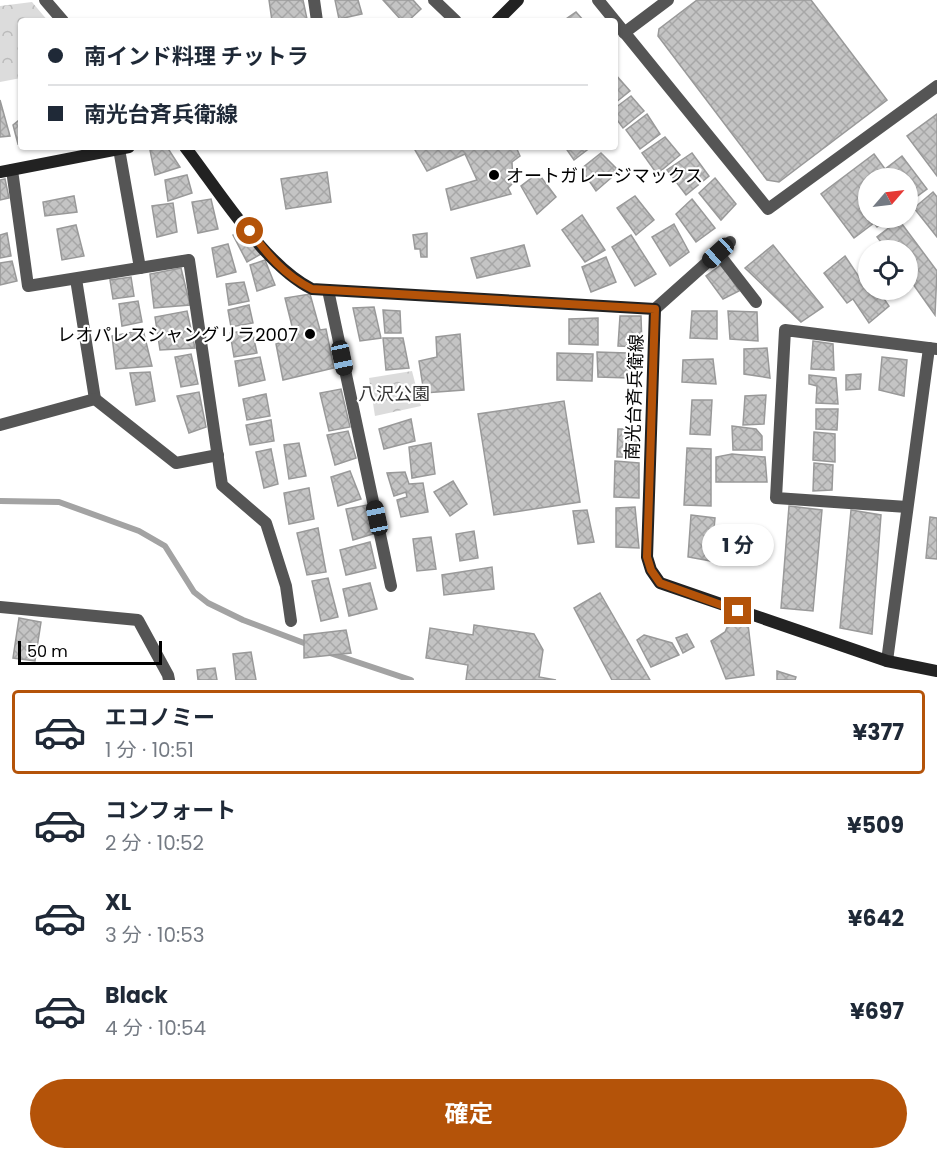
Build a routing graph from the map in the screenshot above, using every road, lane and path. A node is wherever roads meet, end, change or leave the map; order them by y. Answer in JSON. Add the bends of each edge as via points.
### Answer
{"nodes":[{"id":1,"x":45,"y":0,"type":"edge"},
{"id":2,"x":314,"y":0,"type":"edge"},
{"id":3,"x":434,"y":0,"type":"edge"},
{"id":4,"x":518,"y":0,"type":"edge"},
{"id":5,"x":598,"y":0,"type":"edge"},
{"id":6,"x":668,"y":0,"type":"edge"},
{"id":7,"x":60,"y":18,"type":"edge"},
{"id":8,"x":317,"y":18,"type":"edge"},
{"id":9,"x":453,"y":18,"type":"edge"},
{"id":10,"x":500,"y":18,"type":"edge"},
{"id":11,"x":612,"y":18,"type":"edge"},
{"id":12,"x":618,"y":25,"type":"edge"},
{"id":13,"x":624,"y":33,"type":"junction"},
{"id":14,"x":937,"y":86,"type":"edge"},
{"id":15,"x":114,"y":150,"type":"edge"},
{"id":16,"x":124,"y":150,"type":"edge"},
{"id":17,"x":187,"y":150,"type":"edge"},
{"id":18,"x":6,"y":171,"type":"edge"},
{"id":19,"x":730,"y":242,"type":"dead end"},
{"id":20,"x":718,"y":253,"type":"junction"},
{"id":21,"x":140,"y":268,"type":"junction"},
{"id":22,"x":76,"y":279,"type":"junction"},
{"id":23,"x":328,"y":290,"type":"junction"},
{"id":24,"x":756,"y":302,"type":"dead end"},
{"id":25,"x":655,"y":309,"type":"junction"},
{"id":26,"x":933,"y":349,"type":"edge"},
{"id":27,"x":95,"y":399,"type":"junction"},
{"id":28,"x":0,"y":425,"type":"edge"},
{"id":29,"x":218,"y":454,"type":"junction"},
{"id":30,"x":907,"y":507,"type":"junction"},
{"id":31,"x":392,"y":586,"type":"dead end"},
{"id":32,"x":0,"y":607,"type":"edge"},
{"id":33,"x":291,"y":621,"type":"dead end"},
{"id":34,"x":886,"y":661,"type":"junction"},
{"id":35,"x":937,"y":671,"type":"edge"},
{"id":36,"x":169,"y":680,"type":"edge"}],
"edges":[{"from":1,"to":7,"type":"street"},
{"from":2,"to":8,"type":"street"},
{"from":3,"to":9,"type":"street"},
{"from":4,"to":10,"type":"street"},
{"from":5,"to":11,"type":"street"},
{"from":6,"to":13,"type":"street"},
{"from":12,"to":13,"type":"street"},
{"from":13,"to":14,"type":"street","via":[[768,209]]},
{"from":15,"to":18,"type":"street"},
{"from":16,"to":21,"type":"street"},
{"from":17,"to":23,"type":"street","name":"南光台斉兵衛線","via":[[275,264],[303,285]]},
{"from":18,"to":22,"type":"street","via":[[28,286]]},
{"from":19,"to":20,"type":"street"},
{"from":20,"to":24,"type":"street"},
{"from":20,"to":25,"type":"street"},
{"from":21,"to":22,"type":"street"},
{"from":21,"to":29,"type":"street","via":[[189,260]]},
{"from":22,"to":27,"type":"street"},
{"from":23,"to":25,"type":"street","name":"南光台斉兵衛線"},
{"from":23,"to":31,"type":"street"},
{"from":25,"to":34,"type":"street","name":"南光台斉兵衛線","via":[[647,557],[651,570],[660,583],[675,590]]},
{"from":26,"to":30,"type":"street"},
{"from":26,"to":30,"type":"street","via":[[784,330],[776,498]]},
{"from":27,"to":28,"type":"street"},
{"from":27,"to":29,"type":"street","via":[[176,463]]},
{"from":29,"to":33,"type":"street","via":[[222,485],[266,523],[286,586]]},
{"from":30,"to":34,"type":"street"},
{"from":32,"to":36,"type":"street","via":[[138,620]]},
{"from":34,"to":35,"type":"street","name":"南光台斉兵衛線"}]}
